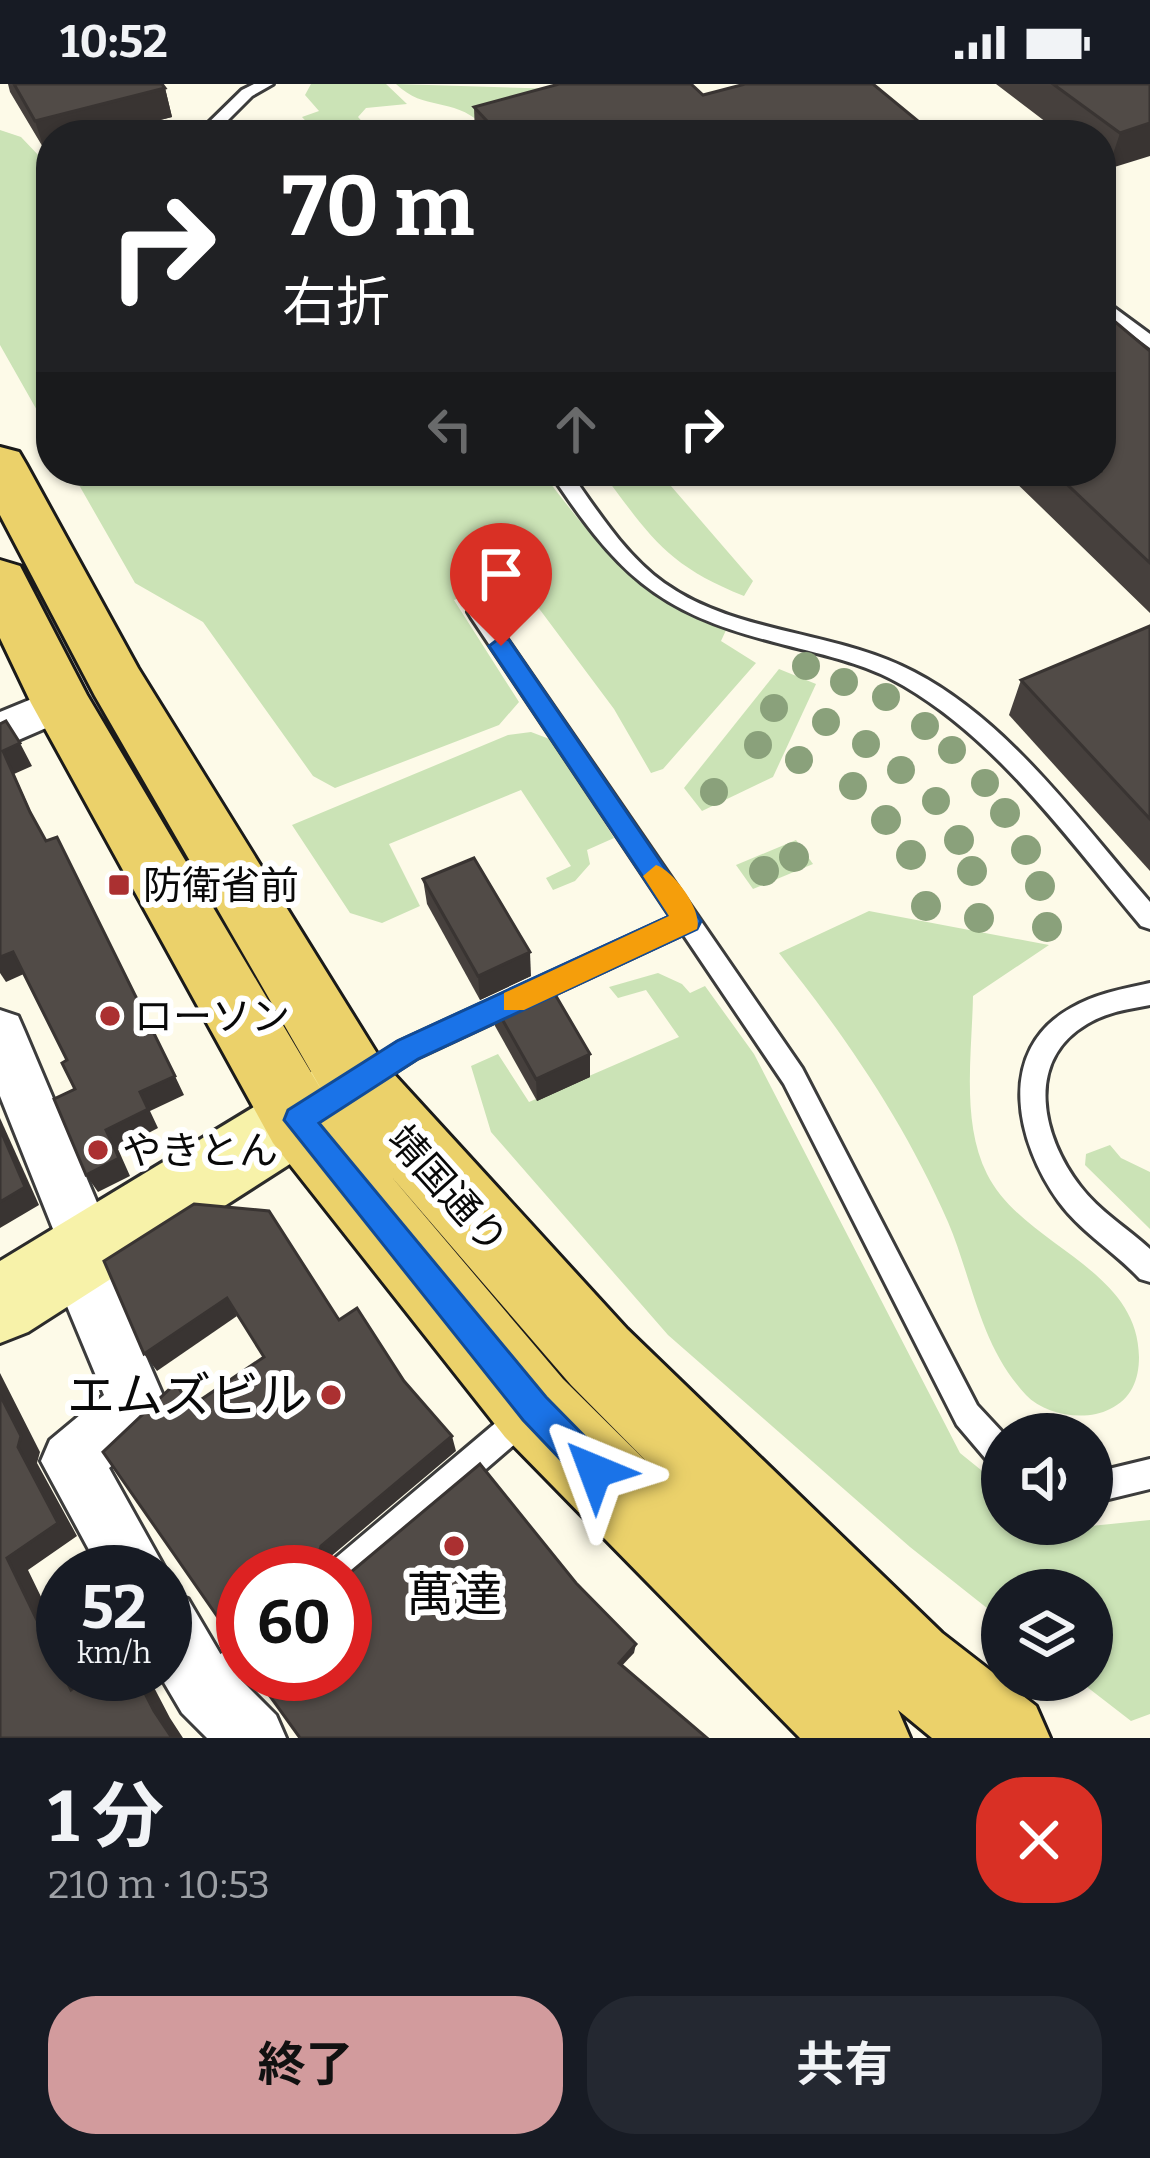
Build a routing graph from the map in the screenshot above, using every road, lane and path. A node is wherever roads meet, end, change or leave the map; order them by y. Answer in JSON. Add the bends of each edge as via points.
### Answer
{"nodes":[{"id":1,"x":266,"y":84,"type":"edge"},
{"id":2,"x":219,"y":120,"type":"edge"},
{"id":3,"x":1116,"y":315,"type":"edge"},
{"id":4,"x":1150,"y":343,"type":"edge"},
{"id":5,"x":0,"y":464,"type":"edge"},
{"id":6,"x":571,"y":486,"type":"edge"},
{"id":7,"x":0,"y":580,"type":"edge"},
{"id":8,"x":478,"y":613,"type":"dead end"},
{"id":9,"x":61,"y":703,"type":"junction"},
{"id":10,"x":0,"y":731,"type":"edge"},
{"id":11,"x":1150,"y":919,"type":"edge"},
{"id":12,"x":687,"y":921,"type":"junction"},
{"id":13,"x":1150,"y":994,"type":"edge"},
{"id":14,"x":0,"y":1032,"type":"edge"},
{"id":15,"x":327,"y":1102,"type":"junction"},
{"id":16,"x":82,"y":1254,"type":"junction"},
{"id":17,"x":1150,"y":1269,"type":"edge"},
{"id":18,"x":0,"y":1305,"type":"edge"},
{"id":19,"x":535,"y":1408,"type":"junction"},
{"id":20,"x":981,"y":1431,"type":"edge"},
{"id":21,"x":1150,"y":1474,"type":"edge"},
{"id":22,"x":1113,"y":1483,"type":"edge"},
{"id":23,"x":120,"y":1545,"type":"edge"},
{"id":24,"x":372,"y":1547,"type":"edge"},
{"id":25,"x":192,"y":1646,"type":"edge"},
{"id":26,"x":216,"y":1667,"type":"edge"},
{"id":27,"x":237,"y":1701,"type":"edge"},
{"id":28,"x":254,"y":1738,"type":"edge"},
{"id":29,"x":864,"y":1738,"type":"edge"},
{"id":30,"x":1004,"y":1738,"type":"edge"}],
"edges":[{"from":1,"to":2,"type":"lane"},
{"from":3,"to":4,"type":"lane"},
{"from":5,"to":15,"type":"main road","name":"靖国通り"},
{"from":6,"to":11,"type":"lane","via":[[635,569],[679,602],[841,649],[910,679],[944,704]]},
{"from":7,"to":9,"type":"main road","name":"靖国通り"},
{"from":8,"to":12,"type":"lane"},
{"from":9,"to":10,"type":"street"},
{"from":9,"to":15,"type":"main road","name":"靖国通り"},
{"from":12,"to":15,"type":"lane","via":[[407,1050]]},
{"from":12,"to":20,"type":"lane","via":[[793,1076]]},
{"from":13,"to":17,"type":"lane","via":[[1107,998],[1045,1039],[1031,1096],[1037,1131],[1070,1196]]},
{"from":14,"to":16,"type":"street"},
{"from":15,"to":16,"type":"street"},
{"from":15,"to":19,"type":"main road","name":"靖国通り"},
{"from":15,"to":30,"type":"main road","name":"靖国通り","via":[[911,1664]]},
{"from":16,"to":18,"type":"street"},
{"from":16,"to":23,"type":"street","via":[[138,1405],[71,1461]]},
{"from":19,"to":24,"type":"lane"},
{"from":19,"to":29,"type":"main road","name":"靖国通り"},
{"from":21,"to":22,"type":"lane"},
{"from":25,"to":26,"type":"street"},
{"from":27,"to":28,"type":"street"}]}
